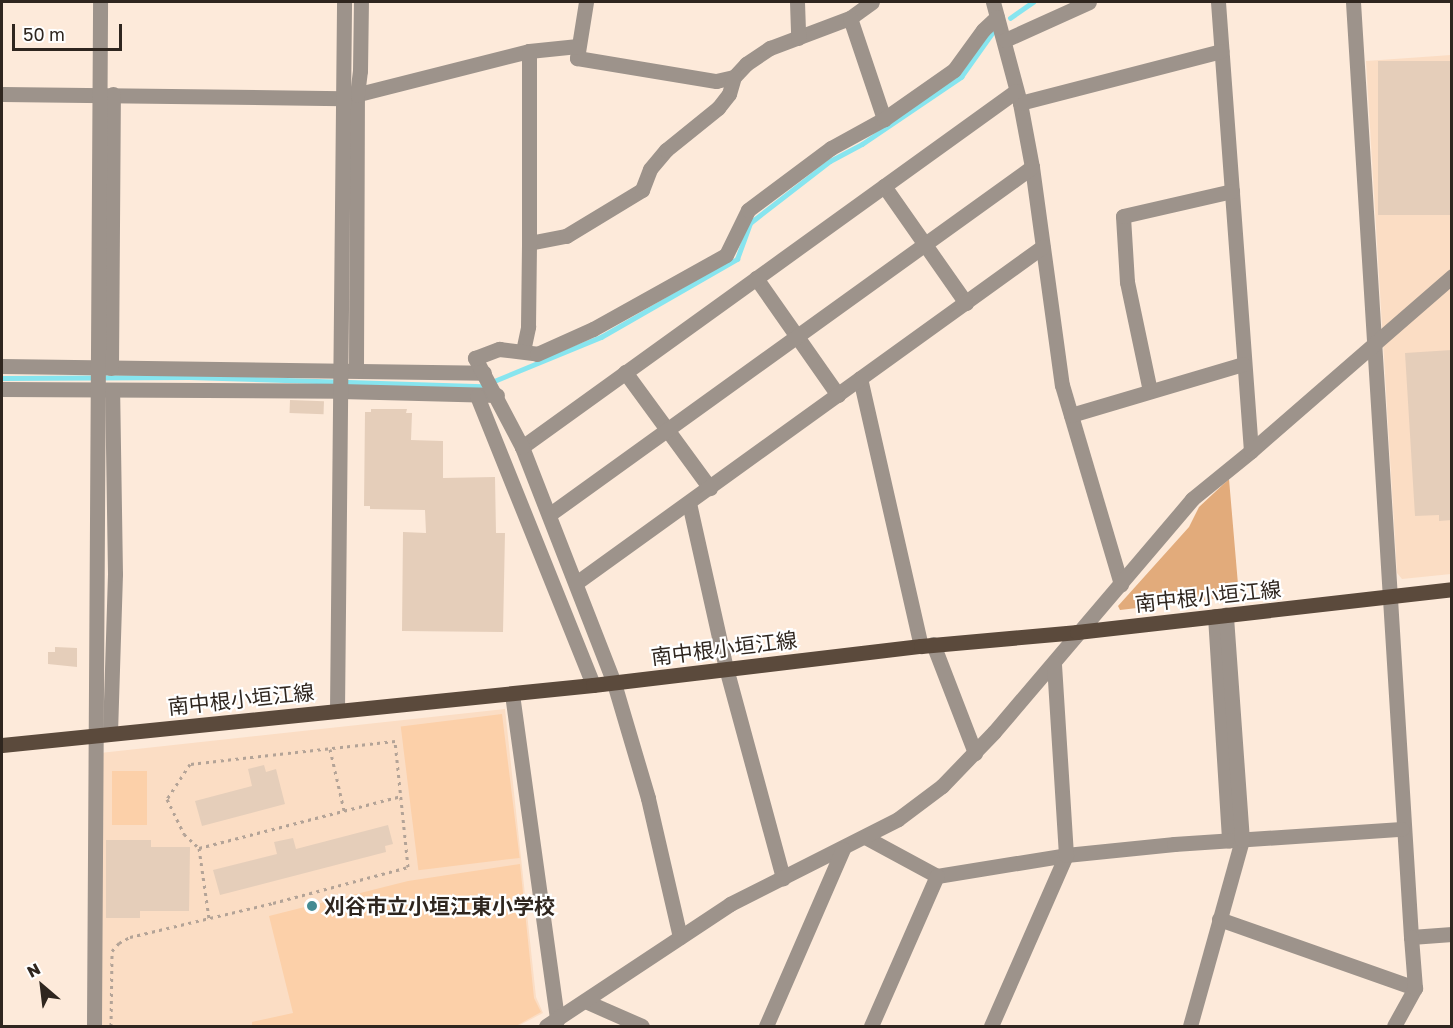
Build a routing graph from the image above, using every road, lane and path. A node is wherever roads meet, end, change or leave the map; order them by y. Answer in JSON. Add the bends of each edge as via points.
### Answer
{"nodes":[{"id":1,"x":100,"y":2,"type":"edge"},
{"id":2,"x":344,"y":2,"type":"edge"},
{"id":3,"x":361,"y":2,"type":"edge"},
{"id":4,"x":586,"y":2,"type":"edge"},
{"id":5,"x":797,"y":2,"type":"edge"},
{"id":6,"x":872,"y":2,"type":"edge"},
{"id":7,"x":993,"y":2,"type":"edge"},
{"id":8,"x":1089,"y":2,"type":"edge"},
{"id":9,"x":1218,"y":2,"type":"edge"},
{"id":10,"x":1353,"y":2,"type":"edge"},
{"id":11,"x":997,"y":17,"type":"junction"},
{"id":12,"x":850,"y":18,"type":"junction"},
{"id":13,"x":798,"y":38,"type":"junction"},
{"id":14,"x":1005,"y":40,"type":"junction"},
{"id":15,"x":578,"y":46,"type":"junction"},
{"id":16,"x":528,"y":51,"type":"junction"},
{"id":17,"x":1221,"y":51,"type":"junction"},
{"id":18,"x":734,"y":77,"type":"junction"},
{"id":19,"x":2,"y":94,"type":"edge"},
{"id":20,"x":106,"y":94,"type":"junction"},
{"id":21,"x":350,"y":96,"type":"junction"},
{"id":22,"x":1018,"y":97,"type":"junction"},
{"id":23,"x":884,"y":119,"type":"junction"},
{"id":24,"x":1032,"y":167,"type":"junction"},
{"id":25,"x":884,"y":186,"type":"junction"},
{"id":26,"x":1232,"y":191,"type":"junction"},
{"id":27,"x":530,"y":243,"type":"junction"},
{"id":28,"x":927,"y":245,"type":"junction"},
{"id":29,"x":1042,"y":247,"type":"junction"},
{"id":30,"x":1452,"y":276,"type":"edge"},
{"id":31,"x":756,"y":278,"type":"junction"},
{"id":32,"x":966,"y":303,"type":"junction"},
{"id":33,"x":797,"y":337,"type":"junction"},
{"id":34,"x":1375,"y":345,"type":"junction"},
{"id":35,"x":523,"y":351,"type":"junction"},
{"id":36,"x":1243,"y":364,"type":"junction"},
{"id":37,"x":2,"y":366,"type":"edge"},
{"id":38,"x":103,"y":368,"type":"junction"},
{"id":39,"x":339,"y":370,"type":"junction"},
{"id":40,"x":356,"y":370,"type":"junction"},
{"id":41,"x":625,"y":372,"type":"junction"},
{"id":42,"x":484,"y":374,"type":"junction"},
{"id":43,"x":860,"y":378,"type":"junction"},
{"id":44,"x":2,"y":389,"type":"edge"},
{"id":45,"x":103,"y":390,"type":"junction"},
{"id":46,"x":340,"y":390,"type":"junction"},
{"id":47,"x":1150,"y":392,"type":"junction"},
{"id":48,"x":496,"y":393,"type":"junction"},
{"id":49,"x":838,"y":395,"type":"junction"},
{"id":50,"x":477,"y":396,"type":"junction"},
{"id":51,"x":1071,"y":414,"type":"junction"},
{"id":52,"x":668,"y":430,"type":"junction"},
{"id":53,"x":522,"y":447,"type":"junction"},
{"id":54,"x":1251,"y":451,"type":"junction"},
{"id":55,"x":710,"y":488,"type":"junction"},
{"id":56,"x":689,"y":503,"type":"junction"},
{"id":57,"x":550,"y":514,"type":"junction"},
{"id":58,"x":576,"y":583,"type":"junction"},
{"id":59,"x":1121,"y":584,"type":"junction"},
{"id":60,"x":1452,"y":589,"type":"edge"},
{"id":61,"x":1390,"y":597,"type":"junction"},
{"id":62,"x":1221,"y":616,"type":"junction"},
{"id":63,"x":1077,"y":632,"type":"junction"},
{"id":64,"x":927,"y":645,"type":"junction"},
{"id":65,"x":1054,"y":663,"type":"junction"},
{"id":66,"x":726,"y":668,"type":"junction"},
{"id":67,"x":614,"y":683,"type":"junction"},
{"id":68,"x":593,"y":685,"type":"junction"},
{"id":69,"x":512,"y":694,"type":"junction"},
{"id":70,"x":337,"y":711,"type":"junction"},
{"id":71,"x":103,"y":734,"type":"junction"},
{"id":72,"x":2,"y":745,"type":"edge"},
{"id":73,"x":330,"y":748,"type":"junction"},
{"id":74,"x":975,"y":753,"type":"junction"},
{"id":75,"x":400,"y":796,"type":"junction"},
{"id":76,"x":344,"y":810,"type":"junction"},
{"id":77,"x":1402,"y":829,"type":"junction"},
{"id":78,"x":865,"y":837,"type":"junction"},
{"id":79,"x":1235,"y":840,"type":"junction"},
{"id":80,"x":199,"y":848,"type":"junction"},
{"id":81,"x":843,"y":849,"type":"junction"},
{"id":82,"x":1066,"y":855,"type":"junction"},
{"id":83,"x":937,"y":876,"type":"junction"},
{"id":84,"x":783,"y":878,"type":"junction"},
{"id":85,"x":209,"y":918,"type":"junction"},
{"id":86,"x":1219,"y":919,"type":"junction"},
{"id":87,"x":1452,"y":934,"type":"edge"},
{"id":88,"x":680,"y":937,"type":"junction"},
{"id":89,"x":1411,"y":937,"type":"junction"},
{"id":90,"x":1415,"y":988,"type":"junction"},
{"id":91,"x":585,"y":1001,"type":"junction"},
{"id":92,"x":552,"y":1023,"type":"edge"},
{"id":93,"x":94,"y":1026,"type":"edge"},
{"id":94,"x":111,"y":1026,"type":"edge"},
{"id":95,"x":642,"y":1026,"type":"edge"},
{"id":96,"x":766,"y":1026,"type":"edge"},
{"id":97,"x":871,"y":1026,"type":"edge"},
{"id":98,"x":991,"y":1026,"type":"edge"},
{"id":99,"x":1190,"y":1026,"type":"edge"},
{"id":100,"x":1394,"y":1026,"type":"edge"}],
"edges":[{"from":1,"to":20,"type":"street"},
{"from":2,"to":21,"type":"street"},
{"from":3,"to":21,"type":"street","via":[[360,71]]},
{"from":4,"to":15,"type":"street"},
{"from":5,"to":13,"type":"street"},
{"from":6,"to":12,"type":"street"},
{"from":7,"to":11,"type":"street"},
{"from":8,"to":14,"type":"street"},
{"from":9,"to":17,"type":"street"},
{"from":10,"to":34,"type":"street"},
{"from":11,"to":14,"type":"street"},
{"from":11,"to":23,"type":"street","via":[[954,70]]},
{"from":12,"to":13,"type":"street"},
{"from":12,"to":23,"type":"street"},
{"from":13,"to":18,"type":"street","via":[[770,48]]},
{"from":14,"to":22,"type":"street"},
{"from":15,"to":16,"type":"street"},
{"from":15,"to":18,"type":"street","via":[[577,58],[716,81]]},
{"from":16,"to":21,"type":"street"},
{"from":16,"to":27,"type":"street"},
{"from":17,"to":22,"type":"street"},
{"from":17,"to":26,"type":"street"},
{"from":18,"to":27,"type":"street","via":[[724,101],[666,150],[650,169],[642,190],[566,236]]},
{"from":19,"to":20,"type":"street"},
{"from":20,"to":21,"type":"street"},
{"from":20,"to":38,"type":"street"},
{"from":21,"to":39,"type":"street"},
{"from":21,"to":40,"type":"street"},
{"from":22,"to":24,"type":"street"},
{"from":22,"to":25,"type":"street"},
{"from":23,"to":35,"type":"street","via":[[831,148],[748,210],[726,255],[593,330],[537,354]]},
{"from":24,"to":28,"type":"street"},
{"from":24,"to":29,"type":"street"},
{"from":25,"to":28,"type":"street"},
{"from":25,"to":31,"type":"street"},
{"from":26,"to":36,"type":"street"},
{"from":26,"to":47,"type":"street","via":[[1123,216],[1127,282]]},
{"from":27,"to":35,"type":"street","via":[[528,327]]},
{"from":28,"to":32,"type":"street"},
{"from":28,"to":33,"type":"street"},
{"from":29,"to":32,"type":"street"},
{"from":29,"to":51,"type":"street","via":[[1062,385]]},
{"from":30,"to":34,"type":"street"},
{"from":31,"to":33,"type":"street"},
{"from":31,"to":41,"type":"street"},
{"from":32,"to":43,"type":"street"},
{"from":33,"to":49,"type":"street"},
{"from":33,"to":52,"type":"street"},
{"from":34,"to":54,"type":"street"},
{"from":34,"to":61,"type":"street"},
{"from":35,"to":42,"type":"street","via":[[499,349],[475,358]]},
{"from":36,"to":47,"type":"street"},
{"from":36,"to":54,"type":"street"},
{"from":37,"to":38,"type":"street"},
{"from":38,"to":39,"type":"street"},
{"from":38,"to":45,"type":"street"},
{"from":39,"to":40,"type":"street"},
{"from":39,"to":46,"type":"street"},
{"from":40,"to":42,"type":"street"},
{"from":41,"to":52,"type":"street"},
{"from":41,"to":53,"type":"street"},
{"from":42,"to":48,"type":"street"},
{"from":43,"to":49,"type":"street"},
{"from":43,"to":64,"type":"street"},
{"from":44,"to":45,"type":"street"},
{"from":45,"to":46,"type":"street"},
{"from":45,"to":71,"type":"street"},
{"from":46,"to":50,"type":"street"},
{"from":46,"to":70,"type":"street"},
{"from":47,"to":51,"type":"street"},
{"from":48,"to":50,"type":"street"},
{"from":48,"to":53,"type":"street"},
{"from":49,"to":55,"type":"street"},
{"from":50,"to":68,"type":"street"},
{"from":51,"to":59,"type":"street"},
{"from":52,"to":55,"type":"street"},
{"from":52,"to":57,"type":"street"},
{"from":53,"to":57,"type":"street"},
{"from":54,"to":59,"type":"street","via":[[1192,499]]},
{"from":55,"to":56,"type":"street"},
{"from":56,"to":58,"type":"street"},
{"from":56,"to":66,"type":"street"},
{"from":57,"to":58,"type":"street"},
{"from":58,"to":67,"type":"street"},
{"from":59,"to":63,"type":"street"},
{"from":60,"to":61,"type":"main road","name":"南中根小垣江線"},
{"from":61,"to":62,"type":"main road","name":"南中根小垣江線"},
{"from":61,"to":77,"type":"street"},
{"from":62,"to":63,"type":"main road","name":"南中根小垣江線"},
{"from":62,"to":79,"type":"street"},
{"from":63,"to":64,"type":"main road","name":"南中根小垣江線"},
{"from":63,"to":65,"type":"street"},
{"from":64,"to":66,"type":"main road","name":"南中根小垣江線"},
{"from":64,"to":74,"type":"street"},
{"from":65,"to":74,"type":"street"},
{"from":65,"to":82,"type":"street"},
{"from":66,"to":67,"type":"main road","name":"南中根小垣江線"},
{"from":66,"to":84,"type":"street"},
{"from":67,"to":68,"type":"main road","name":"南中根小垣江線"},
{"from":67,"to":88,"type":"street","via":[[648,798]]},
{"from":68,"to":69,"type":"main road","name":"南中根小垣江線"},
{"from":69,"to":70,"type":"main road","name":"南中根小垣江線"},
{"from":69,"to":92,"type":"street"},
{"from":70,"to":71,"type":"main road","name":"南中根小垣江線"},
{"from":71,"to":72,"type":"main road","name":"南中根小垣江線"},
{"from":71,"to":93,"type":"street"},
{"from":73,"to":75,"type":"path","via":[[395,741]]},
{"from":73,"to":76,"type":"path"},
{"from":73,"to":80,"type":"path","via":[[190,764],[167,799],[184,834]]},
{"from":74,"to":78,"type":"street","via":[[934,792]]},
{"from":75,"to":76,"type":"path"},
{"from":75,"to":85,"type":"path","via":[[408,867]]},
{"from":76,"to":80,"type":"path"},
{"from":77,"to":79,"type":"street"},
{"from":77,"to":89,"type":"street"},
{"from":78,"to":81,"type":"street"},
{"from":78,"to":83,"type":"street"},
{"from":79,"to":82,"type":"street"},
{"from":79,"to":86,"type":"street"},
{"from":80,"to":85,"type":"path"},
{"from":81,"to":84,"type":"street"},
{"from":81,"to":96,"type":"street"},
{"from":82,"to":83,"type":"street"},
{"from":82,"to":98,"type":"street"},
{"from":83,"to":97,"type":"street"},
{"from":84,"to":88,"type":"street","via":[[730,904]]},
{"from":85,"to":94,"type":"path","via":[[119,943],[112,951]]},
{"from":86,"to":90,"type":"street"},
{"from":86,"to":99,"type":"street"},
{"from":87,"to":89,"type":"street"},
{"from":88,"to":91,"type":"street"},
{"from":89,"to":90,"type":"street"},
{"from":90,"to":100,"type":"street"},
{"from":91,"to":92,"type":"street"},
{"from":91,"to":95,"type":"street"}]}
